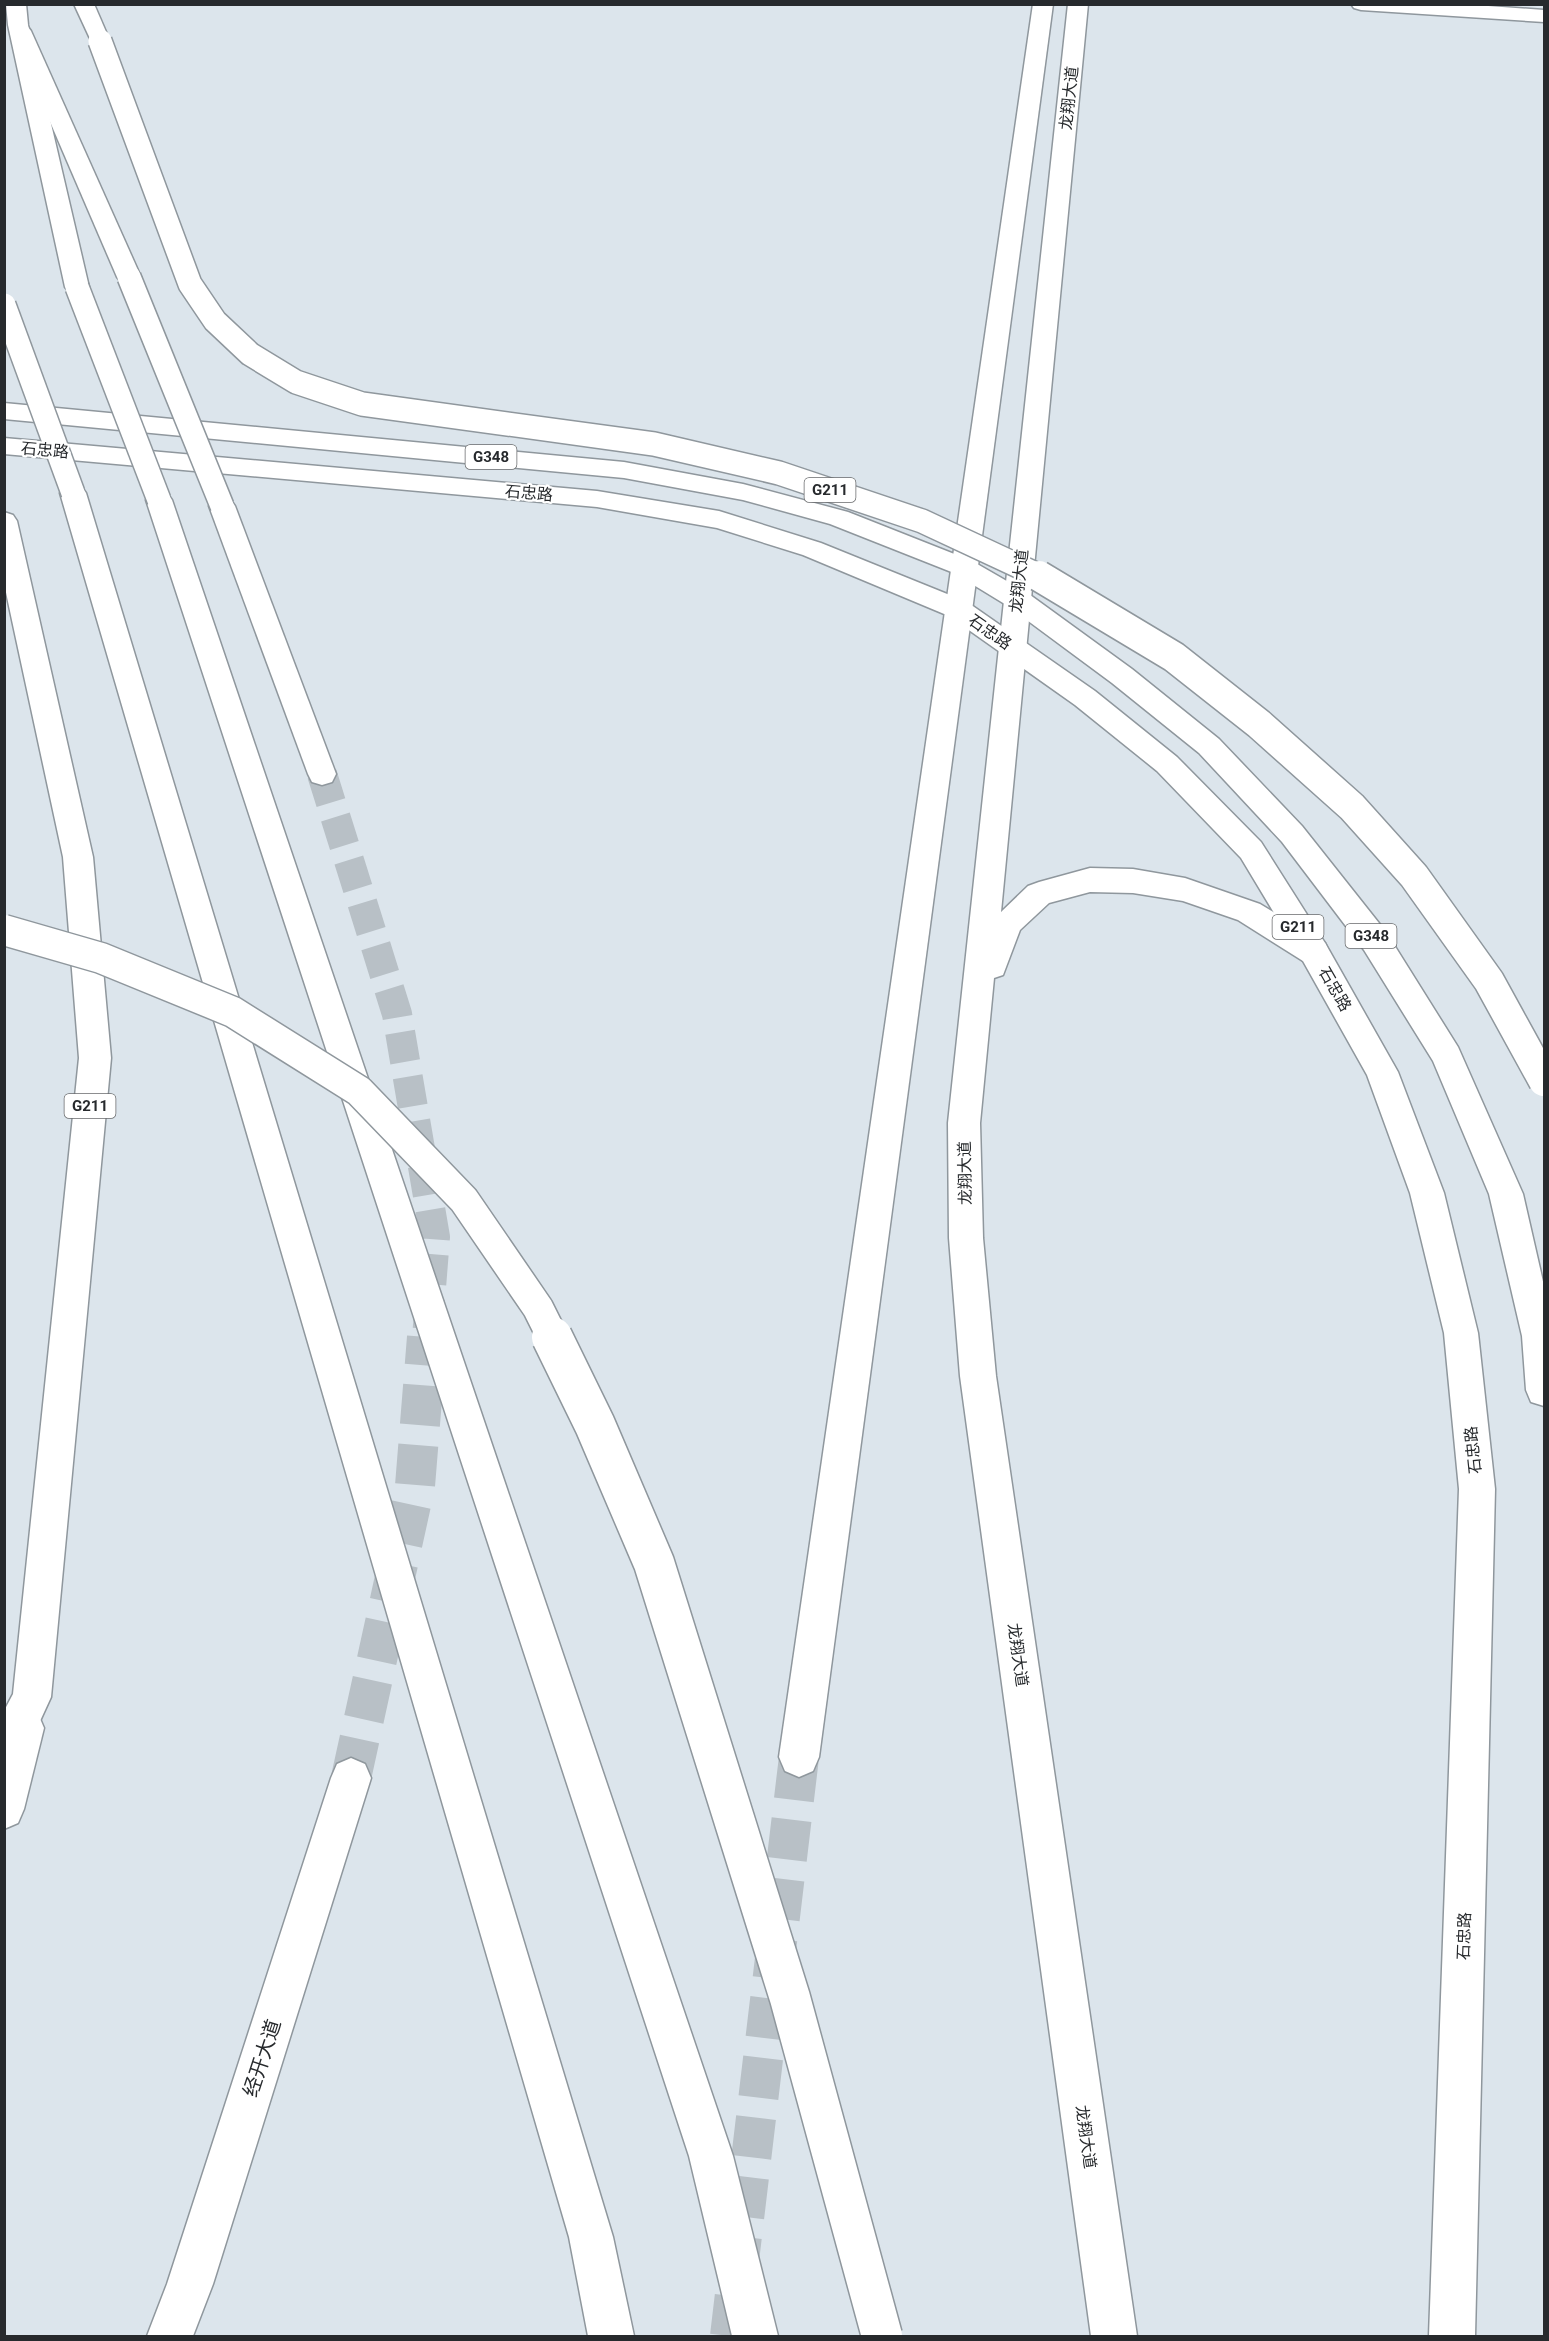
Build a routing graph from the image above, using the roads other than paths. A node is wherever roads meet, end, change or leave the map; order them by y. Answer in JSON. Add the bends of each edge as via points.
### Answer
{"nodes":[{"id":1,"x":84,"y":4,"type":"edge"},
{"id":2,"x":1043,"y":4,"type":"edge"},
{"id":3,"x":1078,"y":4,"type":"edge"},
{"id":4,"x":1361,"y":4,"type":"edge"},
{"id":5,"x":17,"y":15,"type":"edge"},
{"id":6,"x":1545,"y":16,"type":"edge"},
{"id":7,"x":4,"y":305,"type":"edge"},
{"id":8,"x":4,"y":411,"type":"edge"},
{"id":9,"x":4,"y":446,"type":"edge"},
{"id":10,"x":4,"y":521,"type":"edge"},
{"id":11,"x":963,"y":567,"type":"junction"},
{"id":12,"x":1017,"y":599,"type":"junction"},
{"id":13,"x":958,"y":609,"type":"junction"},
{"id":14,"x":1012,"y":648,"type":"junction"},
{"id":15,"x":322,"y":774,"type":"tunnel mouth"},
{"id":16,"x":4,"y":930,"type":"edge"},
{"id":17,"x":1314,"y":952,"type":"junction"},
{"id":18,"x":973,"y":1025,"type":"junction"},
{"id":19,"x":1545,"y":1081,"type":"edge"},
{"id":20,"x":1545,"y":1390,"type":"edge"},
{"id":21,"x":32,"y":1697,"type":"junction"},
{"id":22,"x":4,"y":1755,"type":"edge"},
{"id":23,"x":799,"y":1756,"type":"tunnel mouth"},
{"id":24,"x":351,"y":1778,"type":"tunnel mouth"},
{"id":25,"x":4,"y":1809,"type":"edge"},
{"id":26,"x":170,"y":2337,"type":"edge"},
{"id":27,"x":610,"y":2337,"type":"edge"},
{"id":28,"x":755,"y":2337,"type":"edge"},
{"id":29,"x":882,"y":2337,"type":"edge"},
{"id":30,"x":1114,"y":2337,"type":"edge"},
{"id":31,"x":1452,"y":2337,"type":"edge"}],
"edges":[{"from":1,"to":19,"type":"main road","number":"G211","bridge":true,"via":[[190,285],[215,321],[250,354],[296,382],[362,404],[654,444],[779,473],[922,521],[1050,582],[1174,657],[1259,724],[1352,807],[1414,876],[1490,981]]},
{"from":2,"to":11,"type":"main road"},
{"from":3,"to":12,"type":"main road","name":"龙翔大道"},
{"from":4,"to":6,"type":"main road"},
{"from":5,"to":15,"type":"main road","bridge":true,"via":[[222,506]]},
{"from":5,"to":28,"type":"main road","bridge":true,"via":[[77,287],[159,501],[711,2156]]},
{"from":7,"to":27,"type":"main road","bridge":true,"via":[[73,493],[591,2237]]},
{"from":8,"to":11,"type":"main road","name":"石忠路","number":"G348","via":[[624,470],[743,492],[839,518]]},
{"from":9,"to":13,"type":"main road","name":"石忠路","number":"G211","via":[[597,499],[718,520],[812,549]]},
{"from":10,"to":21,"type":"main road","number":"G211","via":[[78,857],[94,1058]]},
{"from":11,"to":12,"type":"main road","name":"石忠路","number":"G348"},
{"from":11,"to":13,"type":"main road"},
{"from":12,"to":14,"type":"main road","name":"龙翔大道"},
{"from":12,"to":20,"type":"main road","name":"石忠路","number":"G348","via":[[1209,746],[1292,834],[1375,941],[1447,1056],[1506,1194],[1539,1336]]},
{"from":13,"to":14,"type":"main road","name":"石忠路","number":"G211"},
{"from":13,"to":23,"type":"main road"},
{"from":14,"to":17,"type":"main road","name":"石忠路","number":"G211","via":[[1085,698],[1167,764],[1251,850]]},
{"from":14,"to":18,"type":"main road","name":"龙翔大道"},
{"from":16,"to":29,"type":"main road","bridge":true,"via":[[101,958],[233,1012],[359,1090],[464,1200],[538,1308],[595,1425],[654,1563],[790,1998]]},
{"from":17,"to":18,"type":"main road","via":[[1249,912],[1185,890],[1133,881],[1090,880],[1039,894],[1007,924]]},
{"from":17,"to":31,"type":"main road","name":"石忠路","number":"G211","via":[[1382,1072],[1427,1193],[1461,1333],[1477,1489]]},
{"from":18,"to":30,"type":"main road","name":"龙翔大道","via":[[964,1123],[966,1238],[978,1376]]},
{"from":21,"to":22,"type":"main road","number":"G211"},
{"from":21,"to":25,"type":"main road"},
{"from":24,"to":26,"type":"main road","name":"经开大道"}]}
